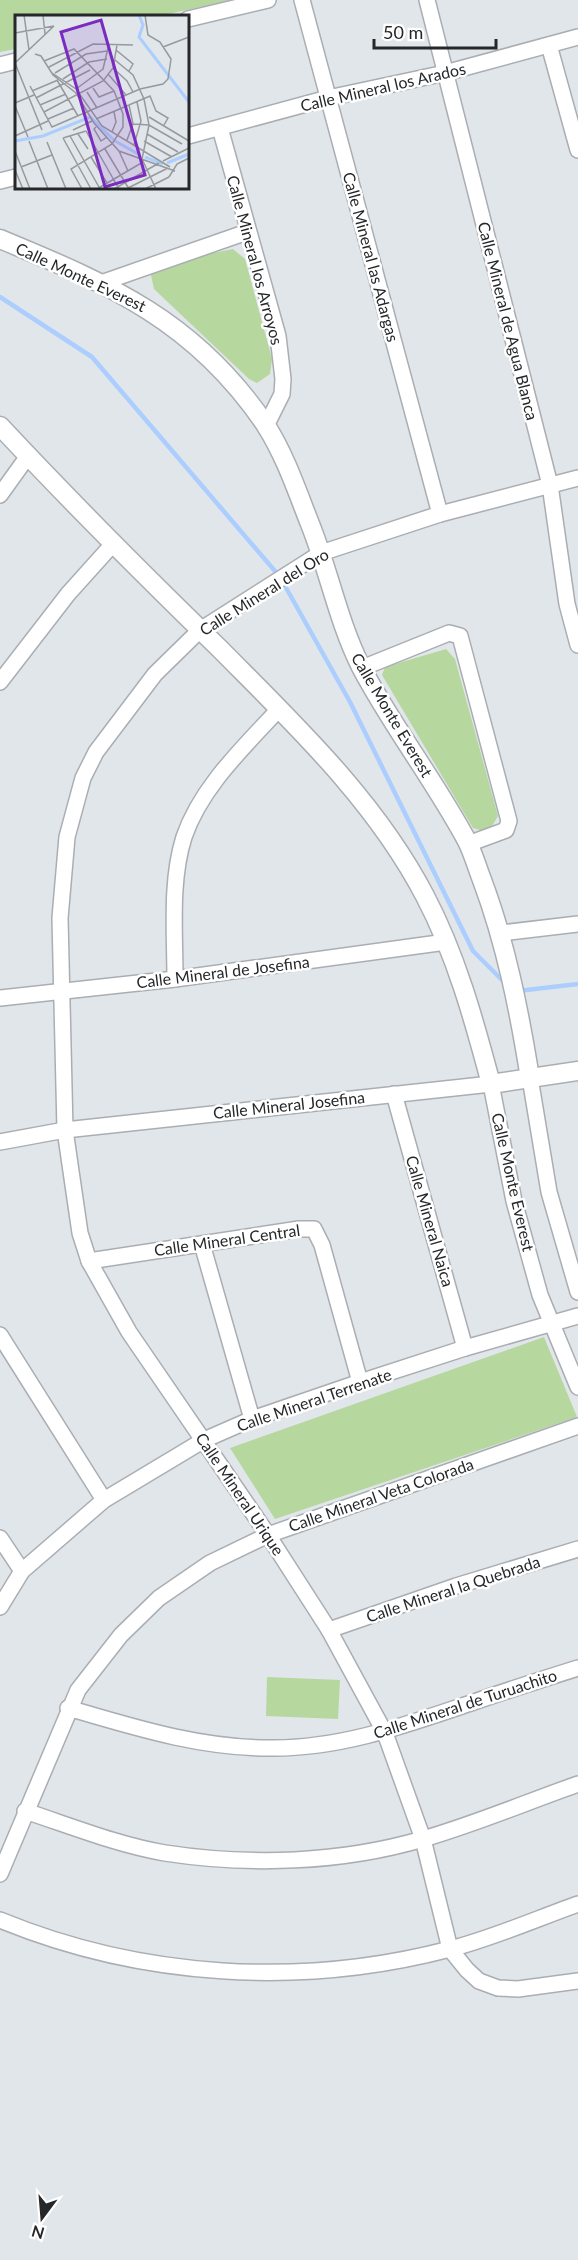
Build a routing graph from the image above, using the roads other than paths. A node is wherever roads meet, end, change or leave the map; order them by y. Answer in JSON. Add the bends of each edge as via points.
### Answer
{"nodes":[{"id":1,"x":268,"y":0,"type":"edge"},
{"id":2,"x":302,"y":0,"type":"edge"},
{"id":3,"x":427,"y":0,"type":"edge"},
{"id":4,"x":189,"y":19,"type":"edge"},
{"id":5,"x":578,"y":37,"type":"edge"},
{"id":6,"x":549,"y":45,"type":"junction"},
{"id":7,"x":15,"y":61,"type":"edge"},
{"id":8,"x":0,"y":64,"type":"edge"},
{"id":9,"x":445,"y":73,"type":"junction"},
{"id":10,"x":328,"y":98,"type":"junction"},
{"id":11,"x":219,"y":128,"type":"junction"},
{"id":12,"x":189,"y":136,"type":"edge"},
{"id":13,"x":578,"y":150,"type":"edge"},
{"id":14,"x":15,"y":177,"type":"edge"},
{"id":15,"x":0,"y":181,"type":"edge"},
{"id":16,"x":247,"y":232,"type":"junction"},
{"id":17,"x":0,"y":239,"type":"edge"},
{"id":18,"x":101,"y":284,"type":"junction"},
{"id":19,"x":0,"y":426,"type":"edge"},
{"id":20,"x":266,"y":426,"type":"junction"},
{"id":21,"x":28,"y":456,"type":"junction"},
{"id":22,"x":578,"y":478,"type":"edge"},
{"id":23,"x":549,"y":485,"type":"junction"},
{"id":24,"x":0,"y":495,"type":"edge"},
{"id":25,"x":440,"y":514,"type":"junction"},
{"id":26,"x":112,"y":545,"type":"junction"},
{"id":27,"x":321,"y":553,"type":"junction"},
{"id":28,"x":573,"y":602,"type":"edge"},
{"id":29,"x":200,"y":630,"type":"junction"},
{"id":30,"x":578,"y":645,"type":"edge"},
{"id":31,"x":362,"y":668,"type":"junction"},
{"id":32,"x":0,"y":682,"type":"edge"},
{"id":33,"x":279,"y":709,"type":"junction"},
{"id":34,"x":468,"y":844,"type":"junction"},
{"id":35,"x":578,"y":924,"type":"edge"},
{"id":36,"x":501,"y":933,"type":"junction"},
{"id":37,"x":446,"y":942,"type":"junction"},
{"id":38,"x":175,"y":979,"type":"junction"},
{"id":39,"x":61,"y":992,"type":"junction"},
{"id":40,"x":0,"y":998,"type":"edge"},
{"id":41,"x":578,"y":1071,"type":"edge"},
{"id":42,"x":530,"y":1078,"type":"junction"},
{"id":43,"x":491,"y":1084,"type":"junction"},
{"id":44,"x":394,"y":1094,"type":"junction"},
{"id":45,"x":65,"y":1130,"type":"junction"},
{"id":46,"x":0,"y":1142,"type":"edge"},
{"id":47,"x":202,"y":1244,"type":"junction"},
{"id":48,"x":89,"y":1261,"type":"junction"},
{"id":49,"x":578,"y":1292,"type":"edge"},
{"id":50,"x":578,"y":1316,"type":"edge"},
{"id":51,"x":551,"y":1322,"type":"junction"},
{"id":52,"x":0,"y":1335,"type":"edge"},
{"id":53,"x":465,"y":1348,"type":"junction"},
{"id":54,"x":360,"y":1382,"type":"junction"},
{"id":55,"x":578,"y":1387,"type":"edge"},
{"id":56,"x":252,"y":1419,"type":"junction"},
{"id":57,"x":578,"y":1426,"type":"edge"},
{"id":58,"x":204,"y":1440,"type":"junction"},
{"id":59,"x":104,"y":1500,"type":"junction"},
{"id":60,"x":268,"y":1534,"type":"junction"},
{"id":61,"x":0,"y":1538,"type":"edge"},
{"id":62,"x":578,"y":1549,"type":"edge"},
{"id":63,"x":22,"y":1571,"type":"junction"},
{"id":64,"x":0,"y":1607,"type":"edge"},
{"id":65,"x":329,"y":1630,"type":"junction"},
{"id":66,"x":578,"y":1668,"type":"edge"},
{"id":67,"x":68,"y":1708,"type":"junction"},
{"id":68,"x":385,"y":1733,"type":"junction"},
{"id":69,"x":578,"y":1784,"type":"edge"},
{"id":70,"x":25,"y":1812,"type":"junction"},
{"id":71,"x":423,"y":1839,"type":"junction"},
{"id":72,"x":0,"y":1874,"type":"edge"},
{"id":73,"x":578,"y":1904,"type":"edge"},
{"id":74,"x":0,"y":1920,"type":"edge"},
{"id":75,"x":450,"y":1949,"type":"junction"},
{"id":76,"x":578,"y":1981,"type":"edge"}],
"edges":[{"from":1,"to":4,"type":"street"},
{"from":2,"to":10,"type":"street","name":"Calle Mineral las Adargas"},
{"from":3,"to":9,"type":"street","name":"Calle Mineral de Agua Blanca"},
{"from":5,"to":6,"type":"street","name":"Calle Mineral los Arados"},
{"from":6,"to":9,"type":"street","name":"Calle Mineral los Arados"},
{"from":6,"to":13,"type":"street"},
{"from":7,"to":8,"type":"street"},
{"from":9,"to":10,"type":"street","name":"Calle Mineral los Arados"},
{"from":9,"to":23,"type":"street","name":"Calle Mineral de Agua Blanca"},
{"from":10,"to":11,"type":"street","name":"Calle Mineral los Arados"},
{"from":10,"to":25,"type":"street","name":"Calle Mineral las Adargas"},
{"from":11,"to":12,"type":"street","name":"Calle Mineral los Arados"},
{"from":11,"to":16,"type":"street","name":"Calle Mineral los Arroyos"},
{"from":14,"to":15,"type":"street"},
{"from":16,"to":18,"type":"street"},
{"from":16,"to":20,"type":"street","name":"Calle Mineral los Arroyos","via":[[278,336],[284,379],[282,394]]},
{"from":17,"to":18,"type":"street","name":"Calle Monte Everest"},
{"from":18,"to":20,"type":"street","name":"Calle Monte Everest","via":[[160,316],[188,338],[231,380]]},
{"from":19,"to":21,"type":"street","name":"Calle Monte Everest"},
{"from":20,"to":27,"type":"street","name":"Calle Monte Everest","via":[[291,475]]},
{"from":21,"to":24,"type":"street"},
{"from":21,"to":26,"type":"street","name":"Calle Monte Everest"},
{"from":22,"to":23,"type":"street","name":"Calle Mineral del Oro"},
{"from":23,"to":25,"type":"street","name":"Calle Mineral del Oro"},
{"from":23,"to":28,"type":"street","name":"Calle Mineral de Agua Blanca"},
{"from":25,"to":27,"type":"street","name":"Calle Mineral del Oro"},
{"from":26,"to":29,"type":"street","name":"Calle Monte Everest"},
{"from":26,"to":32,"type":"street"},
{"from":27,"to":29,"type":"street","name":"Calle Mineral del Oro"},
{"from":27,"to":31,"type":"street","name":"Calle Monte Everest","via":[[339,613]]},
{"from":28,"to":30,"type":"street","name":"Calle Mineral de Agua Blanca"},
{"from":29,"to":33,"type":"street","name":"Calle Monte Everest"},
{"from":29,"to":39,"type":"street","name":"Calle Mineral del Oro","via":[[155,674],[110,730],[83,778],[63,867]]},
{"from":31,"to":34,"type":"street","name":"Calle Monte Everest"},
{"from":31,"to":34,"type":"street","via":[[444,635],[458,634],[509,828]]},
{"from":33,"to":37,"type":"street","name":"Calle Monte Everest","via":[[348,782],[386,833],[425,895]]},
{"from":33,"to":38,"type":"street","via":[[228,764],[184,837],[175,899]]},
{"from":34,"to":36,"type":"street","name":"Calle Monte Everest"},
{"from":35,"to":36,"type":"street"},
{"from":36,"to":42,"type":"street","name":"Calle Monte Everest"},
{"from":37,"to":38,"type":"street","name":"Calle Mineral de Josefina"},
{"from":37,"to":43,"type":"street","name":"Calle Monte Everest","via":[[468,1000]]},
{"from":38,"to":39,"type":"street","name":"Calle Mineral de Josefina"},
{"from":39,"to":40,"type":"street","name":"Calle Mineral de Josefina"},
{"from":39,"to":45,"type":"street","name":"Calle Mineral Urique"},
{"from":41,"to":42,"type":"street","name":"Calle Mineral Josefina"},
{"from":42,"to":43,"type":"street","name":"Calle Mineral Josefina"},
{"from":42,"to":49,"type":"street","name":"Calle Monte Everest","via":[[549,1192]]},
{"from":43,"to":44,"type":"street","name":"Calle Mineral Josefina"},
{"from":43,"to":51,"type":"street","name":"Calle Monte Everest","via":[[514,1201]]},
{"from":44,"to":45,"type":"street","name":"Calle Mineral Josefina"},
{"from":44,"to":53,"type":"street","name":"Calle Mineral Naica"},
{"from":45,"to":46,"type":"street","name":"Calle Mineral Josefina"},
{"from":45,"to":48,"type":"street","name":"Calle Mineral Urique","via":[[80,1233]]},
{"from":47,"to":48,"type":"street","name":"Calle Mineral Central"},
{"from":47,"to":54,"type":"street","name":"Calle Mineral Central","via":[[314,1229],[322,1245]]},
{"from":47,"to":56,"type":"street"},
{"from":48,"to":58,"type":"street","name":"Calle Mineral Urique","via":[[129,1332]]},
{"from":50,"to":51,"type":"street","name":"Calle Mineral Terrenate"},
{"from":51,"to":53,"type":"street","name":"Calle Mineral Terrenate"},
{"from":51,"to":55,"type":"street","name":"Calle Monte Everest"},
{"from":52,"to":59,"type":"street"},
{"from":53,"to":54,"type":"street","name":"Calle Mineral Terrenate"},
{"from":54,"to":56,"type":"street","name":"Calle Mineral Terrenate"},
{"from":56,"to":58,"type":"street","name":"Calle Mineral Terrenate"},
{"from":57,"to":60,"type":"street","name":"Calle Mineral Veta Colorada"},
{"from":58,"to":59,"type":"street","name":"Calle Mineral Terrenate"},
{"from":58,"to":60,"type":"street","name":"Calle Mineral Urique"},
{"from":59,"to":63,"type":"street","name":"Calle Mineral Terrenate"},
{"from":60,"to":65,"type":"street","name":"Calle Mineral Urique"},
{"from":60,"to":67,"type":"street","name":"Calle Mineral Veta Colorada","via":[[210,1563],[153,1603],[105,1652]]},
{"from":61,"to":63,"type":"street"},
{"from":62,"to":65,"type":"street","name":"Calle Mineral la Quebrada"},
{"from":63,"to":64,"type":"street","name":"Calle Mineral Terrenate"},
{"from":65,"to":68,"type":"street","name":"Calle Mineral Urique"},
{"from":66,"to":68,"type":"street","name":"Calle Mineral de Turuachito"},
{"from":67,"to":68,"type":"street","name":"Calle Mineral de Turuachito","via":[[150,1732],[239,1747],[314,1746]]},
{"from":67,"to":70,"type":"street","name":"Calle Mineral Veta Colorada"},
{"from":68,"to":71,"type":"street","name":"Calle Mineral Urique"},
{"from":69,"to":71,"type":"street"},
{"from":70,"to":71,"type":"street","via":[[163,1852],[242,1860],[327,1857]]},
{"from":70,"to":72,"type":"street","name":"Calle Mineral Veta Colorada"},
{"from":71,"to":75,"type":"street","name":"Calle Mineral Urique"},
{"from":73,"to":75,"type":"street"},
{"from":74,"to":75,"type":"street","via":[[105,1954],[201,1971],[314,1970]]},
{"from":75,"to":76,"type":"street","name":"Calle Mineral Urique","via":[[479,1981],[498,1988]]}]}
